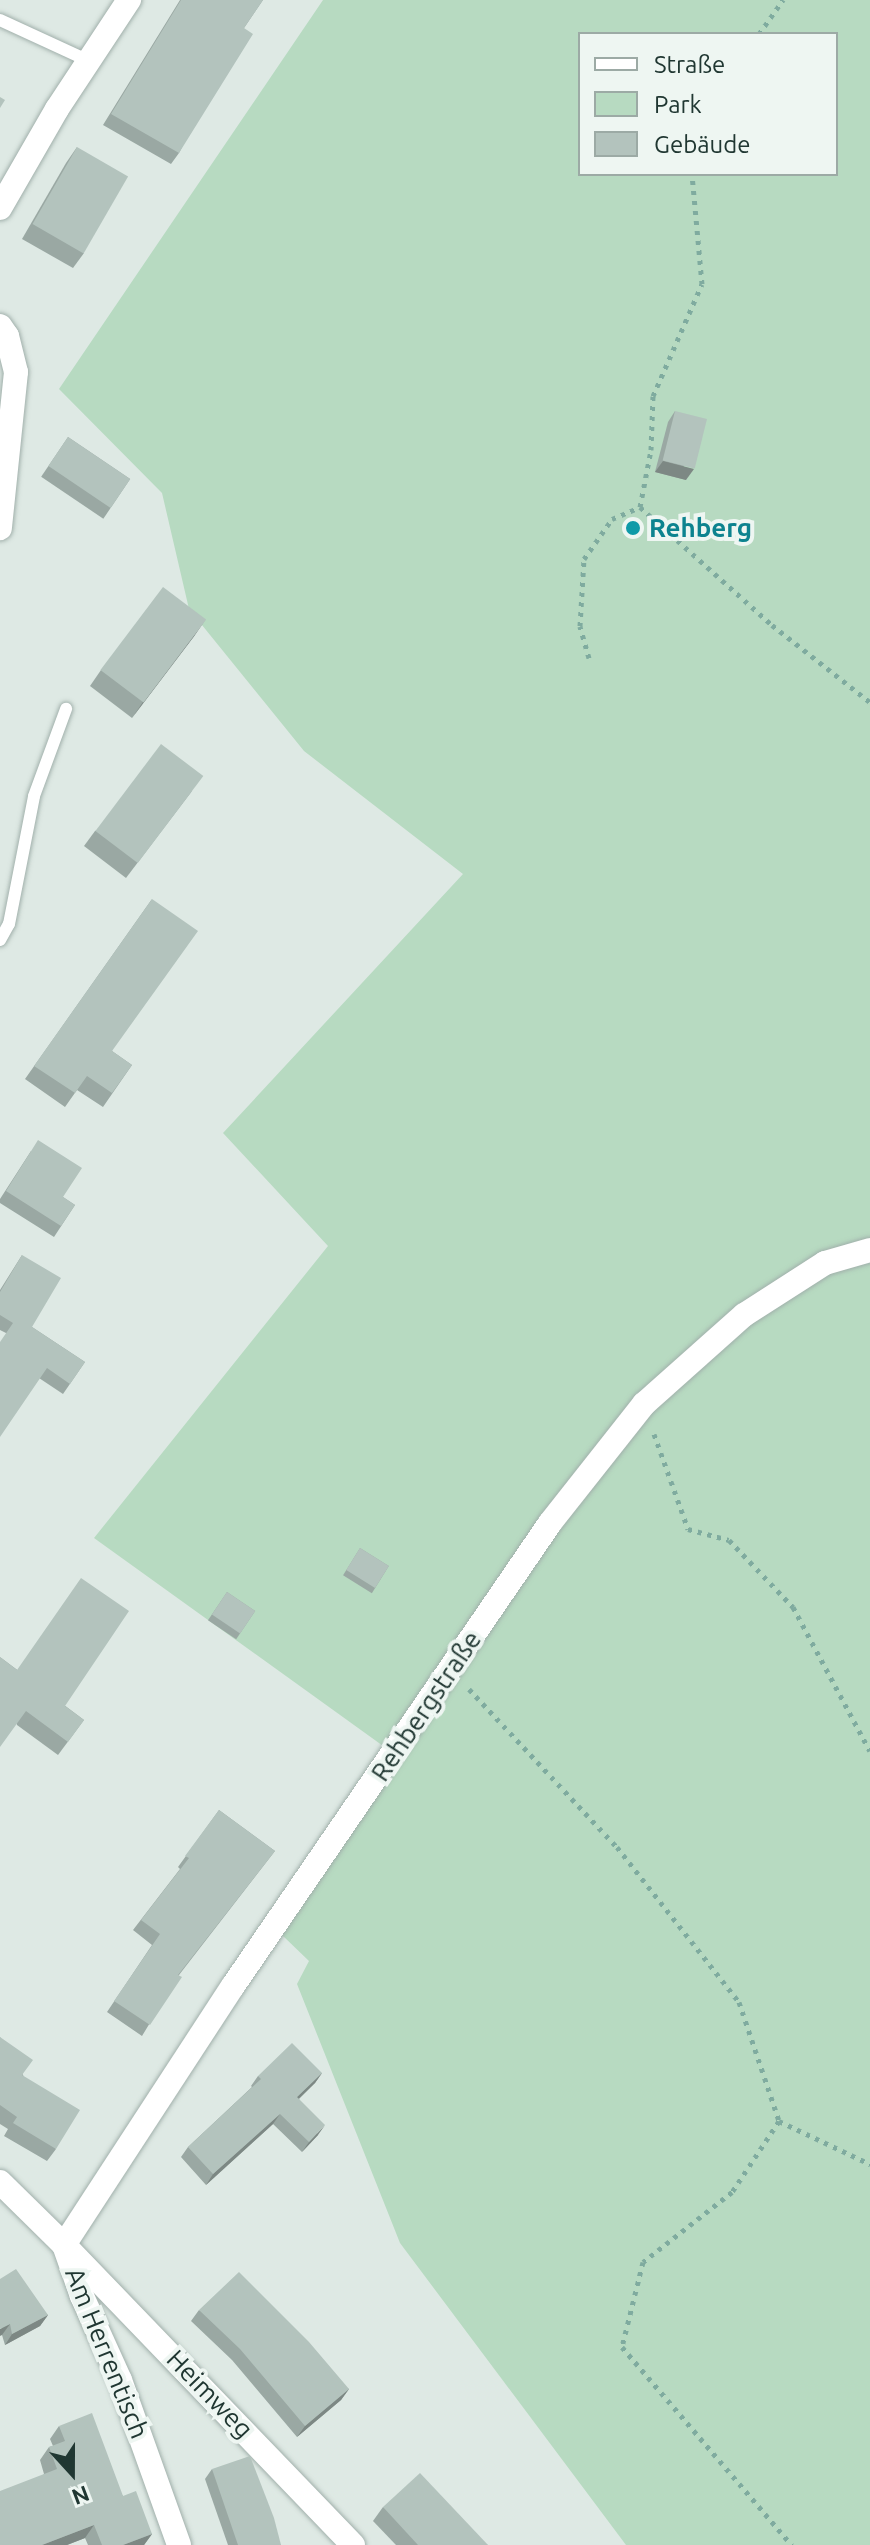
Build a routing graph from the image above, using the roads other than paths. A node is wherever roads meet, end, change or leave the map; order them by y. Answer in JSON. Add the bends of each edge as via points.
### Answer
{"nodes":[{"id":1,"x":129,"y":0,"type":"edge"},
{"id":2,"x":0,"y":20,"type":"edge"},
{"id":3,"x":89,"y":61,"type":"junction"},
{"id":4,"x":0,"y":208,"type":"edge"},
{"id":5,"x":0,"y":326,"type":"edge"},
{"id":6,"x":0,"y":528,"type":"edge"},
{"id":7,"x":66,"y":709,"type":"dead end"},
{"id":8,"x":0,"y":940,"type":"edge"},
{"id":9,"x":870,"y":1250,"type":"edge"},
{"id":10,"x":0,"y":2182,"type":"edge"},
{"id":11,"x":64,"y":2245,"type":"junction"},
{"id":12,"x":179,"y":2545,"type":"edge"},
{"id":13,"x":353,"y":2545,"type":"edge"}],
"edges":[{"from":1,"to":3,"type":"street"},
{"from":2,"to":3,"type":"lane"},
{"from":3,"to":4,"type":"street"},
{"from":5,"to":6,"type":"street","via":[[16,372]]},
{"from":7,"to":8,"type":"lane","via":[[34,796],[9,924]]},
{"from":9,"to":11,"type":"street","name":"Rehbergstraße","via":[[825,1263],[744,1315],[644,1404],[550,1523],[233,1986]]},
{"from":10,"to":11,"type":"street","name":"Am Herrentisch"},
{"from":11,"to":12,"type":"street","name":"Am Herrentisch"},
{"from":11,"to":13,"type":"street","name":"Heimweg"}]}
